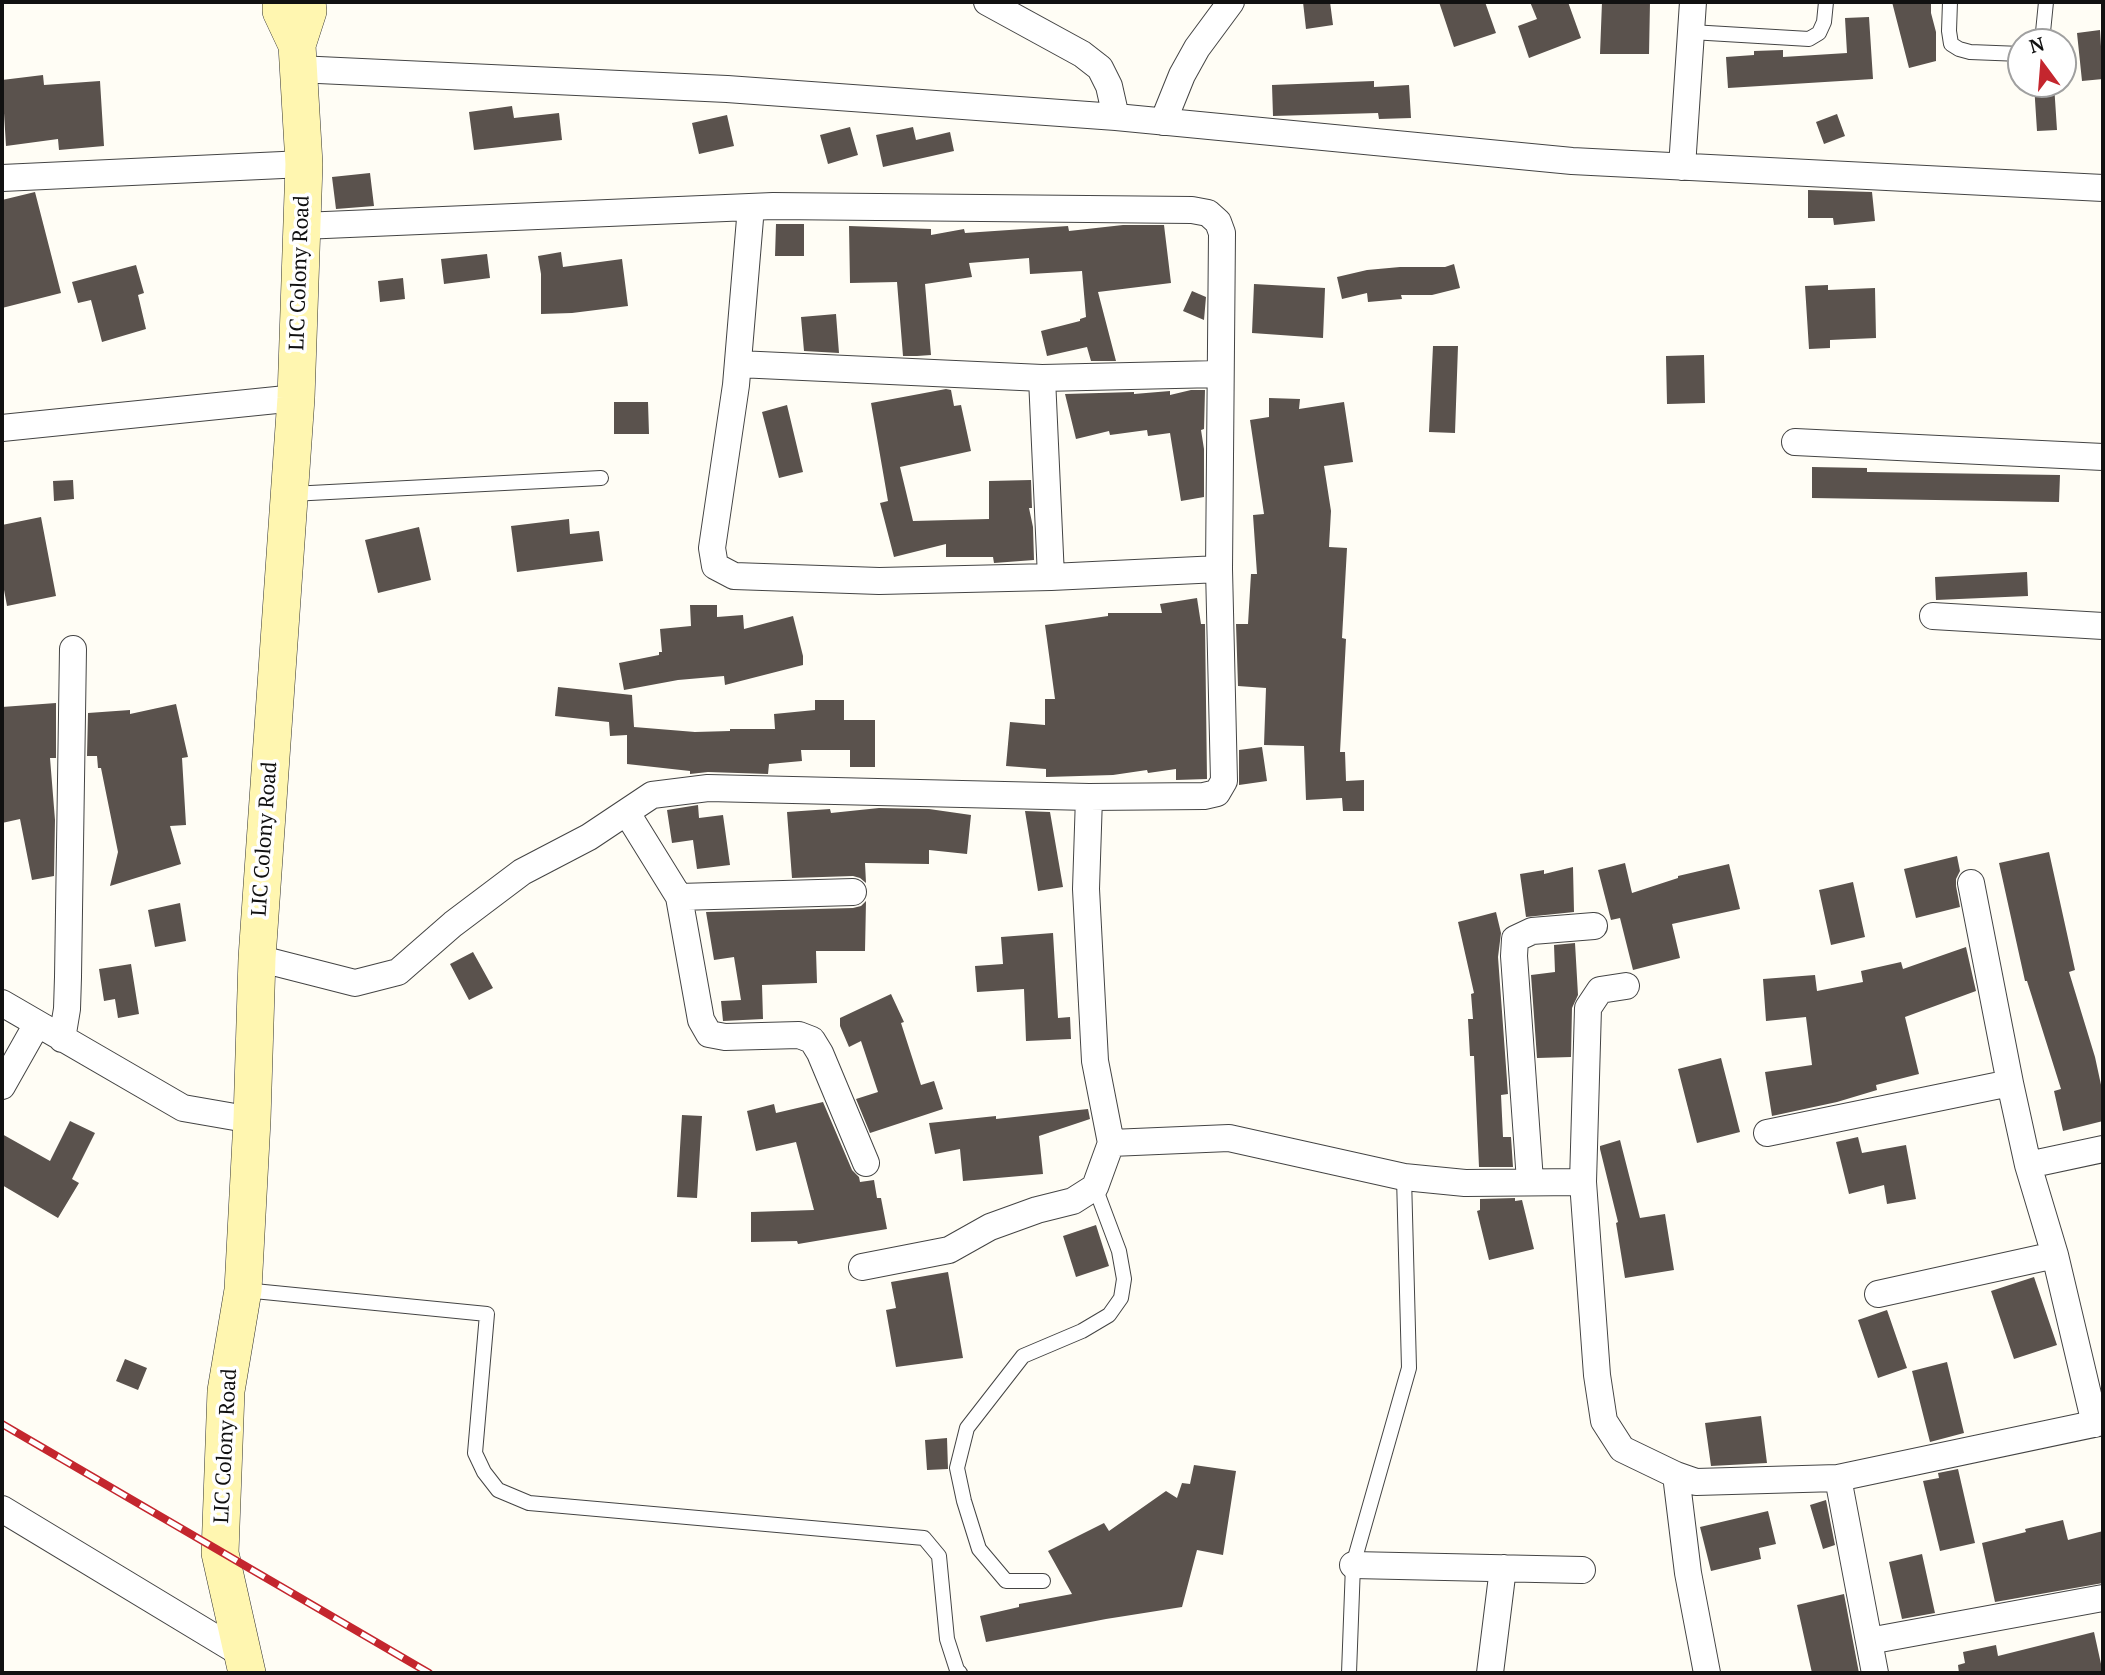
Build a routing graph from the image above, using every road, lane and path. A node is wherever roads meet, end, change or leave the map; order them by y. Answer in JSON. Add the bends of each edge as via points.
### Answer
{"nodes":[{"id":1,"x":281,"y":2,"type":"edge"},
{"id":2,"x":307,"y":2,"type":"edge"},
{"id":3,"x":987,"y":2,"type":"edge"},
{"id":4,"x":1231,"y":2,"type":"edge"},
{"id":5,"x":1693,"y":2,"type":"edge"},
{"id":6,"x":1826,"y":2,"type":"edge"},
{"id":7,"x":1950,"y":2,"type":"edge"},
{"id":8,"x":2046,"y":2,"type":"edge"},
{"id":9,"x":2043,"y":28,"type":"edge"},
{"id":10,"x":1691,"y":32,"type":"junction"},
{"id":11,"x":2007,"y":53,"type":"edge"},
{"id":12,"x":297,"y":57,"type":"junction"},
{"id":13,"x":1116,"y":117,"type":"junction"},
{"id":14,"x":1163,"y":122,"type":"junction"},
{"id":15,"x":304,"y":164,"type":"junction"},
{"id":16,"x":1682,"y":167,"type":"junction"},
{"id":17,"x":2,"y":178,"type":"edge"},
{"id":18,"x":2103,"y":188,"type":"edge"},
{"id":19,"x":751,"y":207,"type":"junction"},
{"id":20,"x":302,"y":226,"type":"junction"},
{"id":21,"x":738,"y":364,"type":"junction"},
{"id":22,"x":1219,"y":374,"type":"junction"},
{"id":23,"x":1042,"y":378,"type":"junction"},
{"id":24,"x":296,"y":398,"type":"junction"},
{"id":25,"x":2,"y":428,"type":"edge"},
{"id":26,"x":1795,"y":442,"type":"dead end"},
{"id":27,"x":2103,"y":457,"type":"edge"},
{"id":28,"x":601,"y":478,"type":"dead end"},
{"id":29,"x":289,"y":494,"type":"junction"},
{"id":30,"x":1219,"y":569,"type":"junction"},
{"id":31,"x":1051,"y":577,"type":"junction"},
{"id":32,"x":1933,"y":616,"type":"dead end"},
{"id":33,"x":2103,"y":626,"type":"edge"},
{"id":34,"x":73,"y":649,"type":"dead end"},
{"id":35,"x":1089,"y":797,"type":"junction"},
{"id":36,"x":627,"y":813,"type":"junction"},
{"id":37,"x":1971,"y":883,"type":"dead end"},
{"id":38,"x":853,"y":892,"type":"dead end"},
{"id":39,"x":679,"y":897,"type":"junction"},
{"id":40,"x":1594,"y":926,"type":"dead end"},
{"id":41,"x":257,"y":958,"type":"junction"},
{"id":42,"x":1626,"y":986,"type":"dead end"},
{"id":43,"x":2,"y":1003,"type":"edge"},
{"id":44,"x":37,"y":1024,"type":"junction"},
{"id":45,"x":62,"y":1039,"type":"junction"},
{"id":46,"x":2010,"y":1083,"type":"junction"},
{"id":47,"x":2,"y":1086,"type":"edge"},
{"id":48,"x":252,"y":1120,"type":"junction"},
{"id":49,"x":1767,"y":1133,"type":"dead end"},
{"id":50,"x":1111,"y":1143,"type":"junction"},
{"id":51,"x":2103,"y":1149,"type":"edge"},
{"id":52,"x":866,"y":1163,"type":"dead end"},
{"id":53,"x":2028,"y":1165,"type":"junction"},
{"id":54,"x":1404,"y":1177,"type":"junction"},
{"id":55,"x":1530,"y":1181,"type":"junction"},
{"id":56,"x":1583,"y":1182,"type":"junction"},
{"id":57,"x":1096,"y":1187,"type":"junction"},
{"id":58,"x":2055,"y":1255,"type":"junction"},
{"id":59,"x":862,"y":1267,"type":"dead end"},
{"id":60,"x":243,"y":1290,"type":"junction"},
{"id":61,"x":1878,"y":1294,"type":"dead end"},
{"id":62,"x":2099,"y":1423,"type":"edge"},
{"id":63,"x":1676,"y":1475,"type":"junction"},
{"id":64,"x":1838,"y":1478,"type":"junction"},
{"id":65,"x":2,"y":1510,"type":"edge"},
{"id":66,"x":1353,"y":1565,"type":"junction"},
{"id":67,"x":1503,"y":1568,"type":"junction"},
{"id":68,"x":1582,"y":1570,"type":"dead end"},
{"id":69,"x":1042,"y":1581,"type":"dead end"},
{"id":70,"x":2103,"y":1598,"type":"edge"},
{"id":71,"x":1869,"y":1641,"type":"junction"},
{"id":72,"x":245,"y":1664,"type":"edge"},
{"id":73,"x":960,"y":1673,"type":"edge"},
{"id":74,"x":1349,"y":1673,"type":"edge"},
{"id":75,"x":1490,"y":1673,"type":"edge"},
{"id":76,"x":1707,"y":1673,"type":"edge"},
{"id":77,"x":1875,"y":1673,"type":"edge"}],
"edges":[{"from":1,"to":12,"type":"main road"},
{"from":2,"to":12,"type":"main road","name":"LIC Colony Road"},
{"from":3,"to":13,"type":"street","via":[[1100,68]]},
{"from":4,"to":14,"type":"street","via":[[1197,48]]},
{"from":5,"to":10,"type":"street"},
{"from":6,"to":10,"type":"lane","via":[[1825,22],[1809,39]]},
{"from":7,"to":11,"type":"lane","via":[[1951,44],[1970,52]]},
{"from":8,"to":9,"type":"lane"},
{"from":10,"to":16,"type":"street"},
{"from":12,"to":13,"type":"street"},
{"from":12,"to":15,"type":"main road","name":"LIC Colony Road"},
{"from":13,"to":14,"type":"street"},
{"from":14,"to":16,"type":"street","via":[[1572,161]]},
{"from":15,"to":17,"type":"street"},
{"from":15,"to":20,"type":"main road","name":"LIC Colony Road"},
{"from":16,"to":18,"type":"street"},
{"from":19,"to":20,"type":"street"},
{"from":19,"to":21,"type":"street"},
{"from":19,"to":22,"type":"street","via":[[1208,213],[1222,233]]},
{"from":20,"to":24,"type":"main road","name":"LIC Colony Road"},
{"from":21,"to":23,"type":"street"},
{"from":21,"to":31,"type":"street","via":[[712,548],[715,566],[734,576],[865,580]]},
{"from":22,"to":23,"type":"street"},
{"from":22,"to":30,"type":"street"},
{"from":23,"to":31,"type":"street"},
{"from":24,"to":25,"type":"street"},
{"from":24,"to":29,"type":"main road","name":"LIC Colony Road"},
{"from":26,"to":27,"type":"street"},
{"from":28,"to":29,"type":"lane"},
{"from":29,"to":41,"type":"main road","name":"LIC Colony Road"},
{"from":30,"to":31,"type":"street"},
{"from":30,"to":35,"type":"street","via":[[1224,781],[1217,793],[1204,796]]},
{"from":32,"to":33,"type":"street"},
{"from":34,"to":45,"type":"street","via":[[68,977]]},
{"from":35,"to":36,"type":"street","via":[[708,788],[652,795]]},
{"from":35,"to":50,"type":"street","via":[[1086,889],[1095,1061]]},
{"from":36,"to":39,"type":"street"},
{"from":36,"to":41,"type":"street","via":[[522,872],[398,972],[355,983]]},
{"from":37,"to":46,"type":"street"},
{"from":38,"to":39,"type":"street"},
{"from":39,"to":52,"type":"street","via":[[701,1020],[709,1034],[799,1035],[812,1040]]},
{"from":40,"to":55,"type":"street","via":[[1532,931],[1515,939]]},
{"from":41,"to":48,"type":"main road","name":"LIC Colony Road"},
{"from":42,"to":56,"type":"street","via":[[1600,989],[1588,1008]]},
{"from":43,"to":44,"type":"street"},
{"from":44,"to":45,"type":"street"},
{"from":44,"to":47,"type":"street"},
{"from":45,"to":48,"type":"street","via":[[183,1108]]},
{"from":46,"to":49,"type":"street"},
{"from":46,"to":53,"type":"street"},
{"from":48,"to":60,"type":"main road","name":"LIC Colony Road"},
{"from":50,"to":54,"type":"street","via":[[1229,1138]]},
{"from":50,"to":57,"type":"street"},
{"from":51,"to":53,"type":"street"},
{"from":53,"to":58,"type":"street"},
{"from":54,"to":55,"type":"street","via":[[1465,1183]]},
{"from":54,"to":66,"type":"lane","via":[[1409,1368]]},
{"from":55,"to":56,"type":"street"},
{"from":56,"to":63,"type":"street","via":[[1604,1420],[1622,1449]]},
{"from":57,"to":59,"type":"street","via":[[1073,1201],[990,1227],[949,1250]]},
{"from":57,"to":69,"type":"lane","via":[[1119,1251],[1124,1279],[1121,1298],[1109,1315],[1082,1331],[1023,1356],[967,1428],[957,1468],[979,1549],[1006,1581]]},
{"from":58,"to":61,"type":"street"},
{"from":58,"to":62,"type":"street"},
{"from":60,"to":72,"type":"main road","name":"LIC Colony Road","via":[[226,1391],[220,1553]]},
{"from":60,"to":73,"type":"lane","via":[[488,1314],[475,1453],[498,1490],[529,1503],[924,1538],[939,1556],[947,1639]]},
{"from":62,"to":64,"type":"street"},
{"from":63,"to":64,"type":"street","via":[[1696,1482]]},
{"from":63,"to":76,"type":"street"},
{"from":64,"to":71,"type":"street"},
{"from":65,"to":72,"type":"street"},
{"from":66,"to":67,"type":"street"},
{"from":66,"to":74,"type":"lane"},
{"from":67,"to":68,"type":"street"},
{"from":67,"to":75,"type":"street"},
{"from":70,"to":71,"type":"street"},
{"from":71,"to":77,"type":"street"}]}
